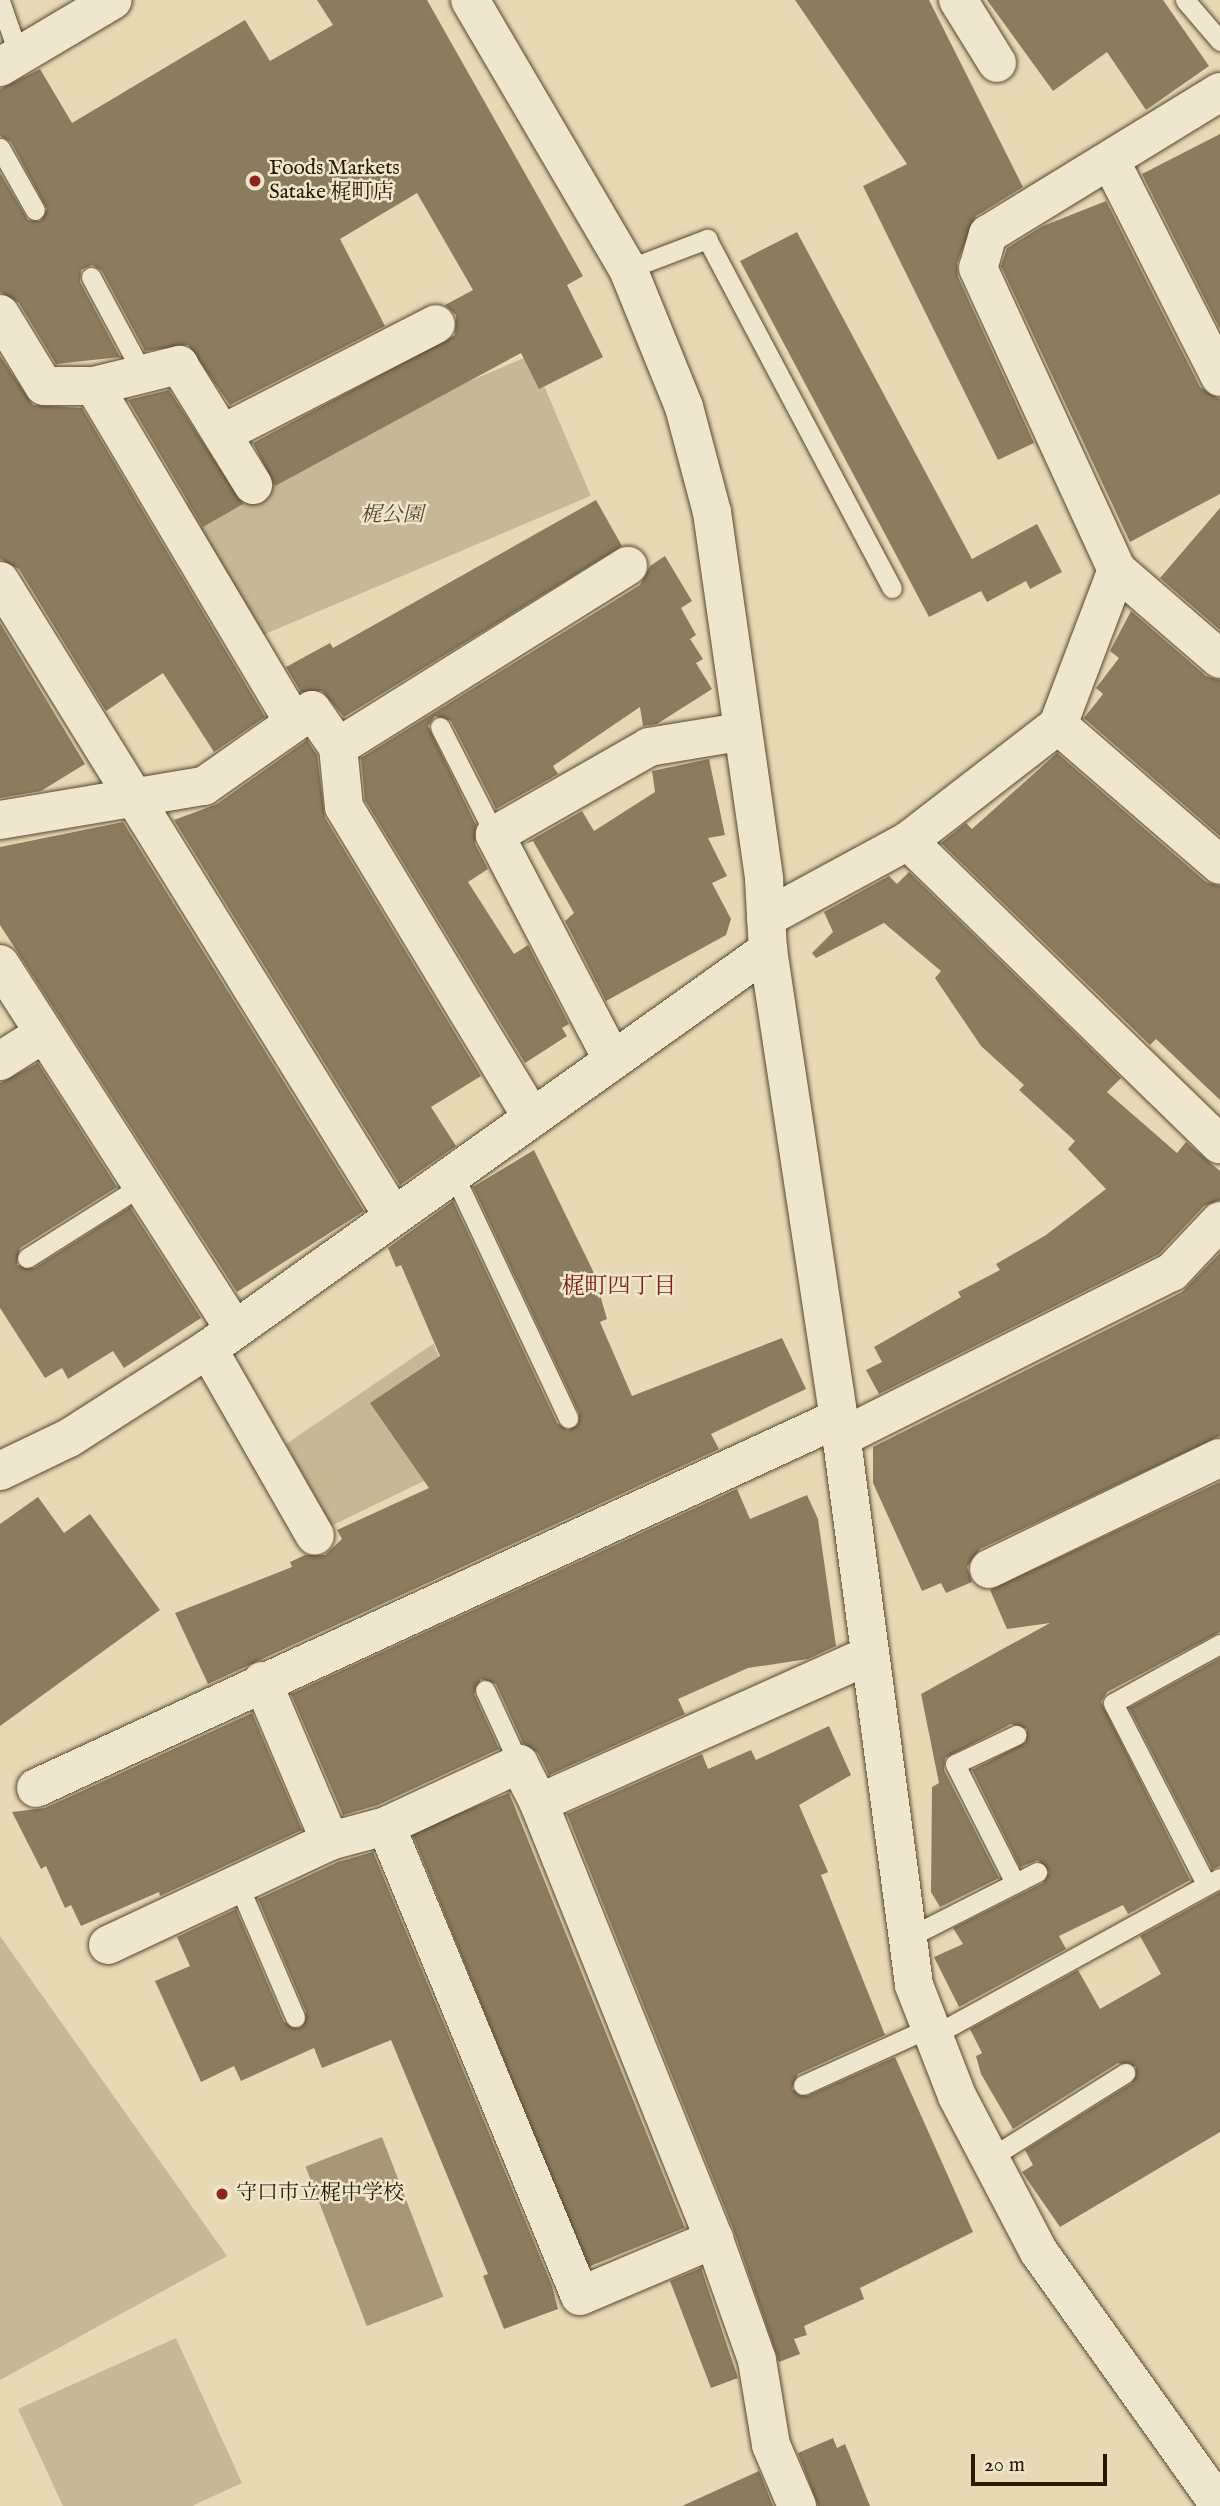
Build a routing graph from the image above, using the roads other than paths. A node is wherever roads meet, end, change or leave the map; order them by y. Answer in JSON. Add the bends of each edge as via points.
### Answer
{"nodes":[{"id":1,"x":113,"y":0,"type":"edge"},
{"id":2,"x":470,"y":0,"type":"edge"},
{"id":3,"x":958,"y":0,"type":"edge"},
{"id":4,"x":1185,"y":0,"type":"edge"},
{"id":5,"x":0,"y":1,"type":"edge"},
{"id":6,"x":1220,"y":41,"type":"edge"},
{"id":7,"x":9,"y":61,"type":"edge"},
{"id":8,"x":997,"y":63,"type":"dead end"},
{"id":9,"x":1220,"y":92,"type":"edge"},
{"id":10,"x":0,"y":148,"type":"edge"},
{"id":11,"x":1111,"y":162,"type":"junction"},
{"id":12,"x":34,"y":210,"type":"dead end"},
{"id":13,"x":628,"y":269,"type":"junction"},
{"id":14,"x":91,"y":278,"type":"dead end"},
{"id":15,"x":0,"y":314,"type":"edge"},
{"id":16,"x":436,"y":324,"type":"dead end"},
{"id":17,"x":144,"y":374,"type":"junction"},
{"id":18,"x":1220,"y":377,"type":"edge"},
{"id":19,"x":94,"y":386,"type":"junction"},
{"id":20,"x":224,"y":433,"type":"junction"},
{"id":21,"x":253,"y":485,"type":"dead end"},
{"id":22,"x":628,"y":566,"type":"dead end"},
{"id":23,"x":1117,"y":570,"type":"junction"},
{"id":24,"x":0,"y":581,"type":"edge"},
{"id":25,"x":892,"y":587,"type":"dead end"},
{"id":26,"x":1220,"y":659,"type":"edge"},
{"id":27,"x":292,"y":720,"type":"junction"},
{"id":28,"x":1058,"y":725,"type":"junction"},
{"id":29,"x":440,"y":727,"type":"dead end"},
{"id":30,"x":740,"y":732,"type":"junction"},
{"id":31,"x":338,"y":747,"type":"junction"},
{"id":32,"x":136,"y":801,"type":"junction"},
{"id":33,"x":0,"y":820,"type":"edge"},
{"id":34,"x":495,"y":835,"type":"junction"},
{"id":35,"x":908,"y":841,"type":"junction"},
{"id":36,"x":1220,"y":865,"type":"edge"},
{"id":37,"x":767,"y":934,"type":"junction"},
{"id":38,"x":0,"y":964,"type":"edge"},
{"id":39,"x":43,"y":1034,"type":"junction"},
{"id":40,"x":612,"y":1059,"type":"junction"},
{"id":41,"x":0,"y":1061,"type":"edge"},
{"id":42,"x":531,"y":1116,"type":"junction"},
{"id":43,"x":1220,"y":1144,"type":"edge"},
{"id":44,"x":453,"y":1171,"type":"junction"},
{"id":45,"x":141,"y":1186,"type":"junction"},
{"id":46,"x":392,"y":1214,"type":"junction"},
{"id":47,"x":1220,"y":1221,"type":"edge"},
{"id":48,"x":27,"y":1258,"type":"dead end"},
{"id":49,"x":220,"y":1338,"type":"junction"},
{"id":50,"x":568,"y":1418,"type":"dead end"},
{"id":51,"x":839,"y":1428,"type":"junction"},
{"id":52,"x":1220,"y":1458,"type":"edge"},
{"id":53,"x":0,"y":1471,"type":"edge"},
{"id":54,"x":315,"y":1536,"type":"dead end"},
{"id":55,"x":989,"y":1569,"type":"dead end"},
{"id":56,"x":1220,"y":1644,"type":"edge"},
{"id":57,"x":868,"y":1656,"type":"junction"},
{"id":58,"x":262,"y":1681,"type":"junction"},
{"id":59,"x":485,"y":1690,"type":"dead end"},
{"id":60,"x":1017,"y":1735,"type":"dead end"},
{"id":61,"x":519,"y":1764,"type":"junction"},
{"id":62,"x":36,"y":1788,"type":"dead end"},
{"id":63,"x":539,"y":1803,"type":"junction"},
{"id":64,"x":386,"y":1826,"type":"junction"},
{"id":65,"x":330,"y":1841,"type":"junction"},
{"id":66,"x":1037,"y":1872,"type":"dead end"},
{"id":67,"x":1213,"y":1880,"type":"edge"},
{"id":68,"x":1014,"y":1883,"type":"junction"},
{"id":69,"x":238,"y":1884,"type":"junction"},
{"id":70,"x":907,"y":1938,"type":"junction"},
{"id":71,"x":108,"y":1945,"type":"dead end"},
{"id":72,"x":295,"y":2017,"type":"dead end"},
{"id":73,"x":932,"y":2031,"type":"junction"},
{"id":74,"x":1125,"y":2073,"type":"dead end"},
{"id":75,"x":803,"y":2085,"type":"dead end"},
{"id":76,"x":990,"y":2158,"type":"junction"},
{"id":77,"x":714,"y":2239,"type":"junction"},
{"id":78,"x":797,"y":2506,"type":"edge"},
{"id":79,"x":1220,"y":2506,"type":"edge"}],
"edges":[{"from":1,"to":7,"type":"street"},
{"from":2,"to":13,"type":"street"},
{"from":3,"to":8,"type":"street"},
{"from":4,"to":6,"type":"lane"},
{"from":5,"to":7,"type":"lane"},
{"from":9,"to":11,"type":"street"},
{"from":10,"to":12,"type":"lane"},
{"from":11,"to":18,"type":"street"},
{"from":11,"to":23,"type":"street","via":[[988,234],[978,268]]},
{"from":13,"to":25,"type":"lane","via":[[707,239]]},
{"from":13,"to":30,"type":"street","via":[[684,407],[712,512]]},
{"from":14,"to":17,"type":"lane"},
{"from":15,"to":19,"type":"street","via":[[44,386]]},
{"from":16,"to":20,"type":"street"},
{"from":17,"to":19,"type":"street"},
{"from":17,"to":20,"type":"street","via":[[179,365]]},
{"from":19,"to":27,"type":"street"},
{"from":20,"to":21,"type":"street"},
{"from":22,"to":31,"type":"street"},
{"from":23,"to":26,"type":"street"},
{"from":23,"to":28,"type":"street"},
{"from":24,"to":32,"type":"street"},
{"from":27,"to":31,"type":"street","via":[[312,710]]},
{"from":27,"to":32,"type":"street","via":[[204,786]]},
{"from":28,"to":35,"type":"street"},
{"from":28,"to":36,"type":"street"},
{"from":29,"to":34,"type":"lane"},
{"from":30,"to":34,"type":"street","via":[[649,747]]},
{"from":30,"to":37,"type":"street"},
{"from":31,"to":42,"type":"street","via":[[344,807]]},
{"from":32,"to":33,"type":"street"},
{"from":32,"to":46,"type":"street"},
{"from":34,"to":40,"type":"street"},
{"from":35,"to":37,"type":"street"},
{"from":35,"to":43,"type":"street"},
{"from":37,"to":40,"type":"street"},
{"from":37,"to":51,"type":"street"},
{"from":38,"to":39,"type":"street"},
{"from":39,"to":41,"type":"street"},
{"from":39,"to":45,"type":"street"},
{"from":40,"to":42,"type":"street"},
{"from":42,"to":44,"type":"street"},
{"from":44,"to":46,"type":"street"},
{"from":44,"to":50,"type":"lane"},
{"from":45,"to":48,"type":"lane"},
{"from":45,"to":49,"type":"street"},
{"from":46,"to":49,"type":"street"},
{"from":47,"to":51,"type":"street","via":[[1172,1272]]},
{"from":49,"to":53,"type":"street","via":[[69,1438]]},
{"from":49,"to":54,"type":"street"},
{"from":51,"to":57,"type":"street"},
{"from":51,"to":58,"type":"street"},
{"from":52,"to":55,"type":"street"},
{"from":56,"to":67,"type":"lane","via":[[1113,1703]]},
{"from":57,"to":63,"type":"street"},
{"from":57,"to":70,"type":"street"},
{"from":58,"to":62,"type":"street"},
{"from":58,"to":65,"type":"street"},
{"from":59,"to":61,"type":"lane"},
{"from":60,"to":68,"type":"lane","via":[[955,1764]]},
{"from":61,"to":63,"type":"street"},
{"from":61,"to":64,"type":"street"},
{"from":63,"to":77,"type":"street"},
{"from":64,"to":65,"type":"street"},
{"from":64,"to":77,"type":"street","via":[[580,2297]]},
{"from":65,"to":69,"type":"street"},
{"from":66,"to":68,"type":"lane"},
{"from":67,"to":73,"type":"lane"},
{"from":68,"to":70,"type":"lane"},
{"from":69,"to":71,"type":"street"},
{"from":69,"to":72,"type":"lane"},
{"from":70,"to":73,"type":"street","via":[[914,1985]]},
{"from":73,"to":75,"type":"lane"},
{"from":73,"to":76,"type":"street"},
{"from":74,"to":76,"type":"lane"},
{"from":76,"to":79,"type":"street","via":[[1039,2252]]},
{"from":77,"to":78,"type":"street","via":[[757,2360],[771,2445]]}]}
